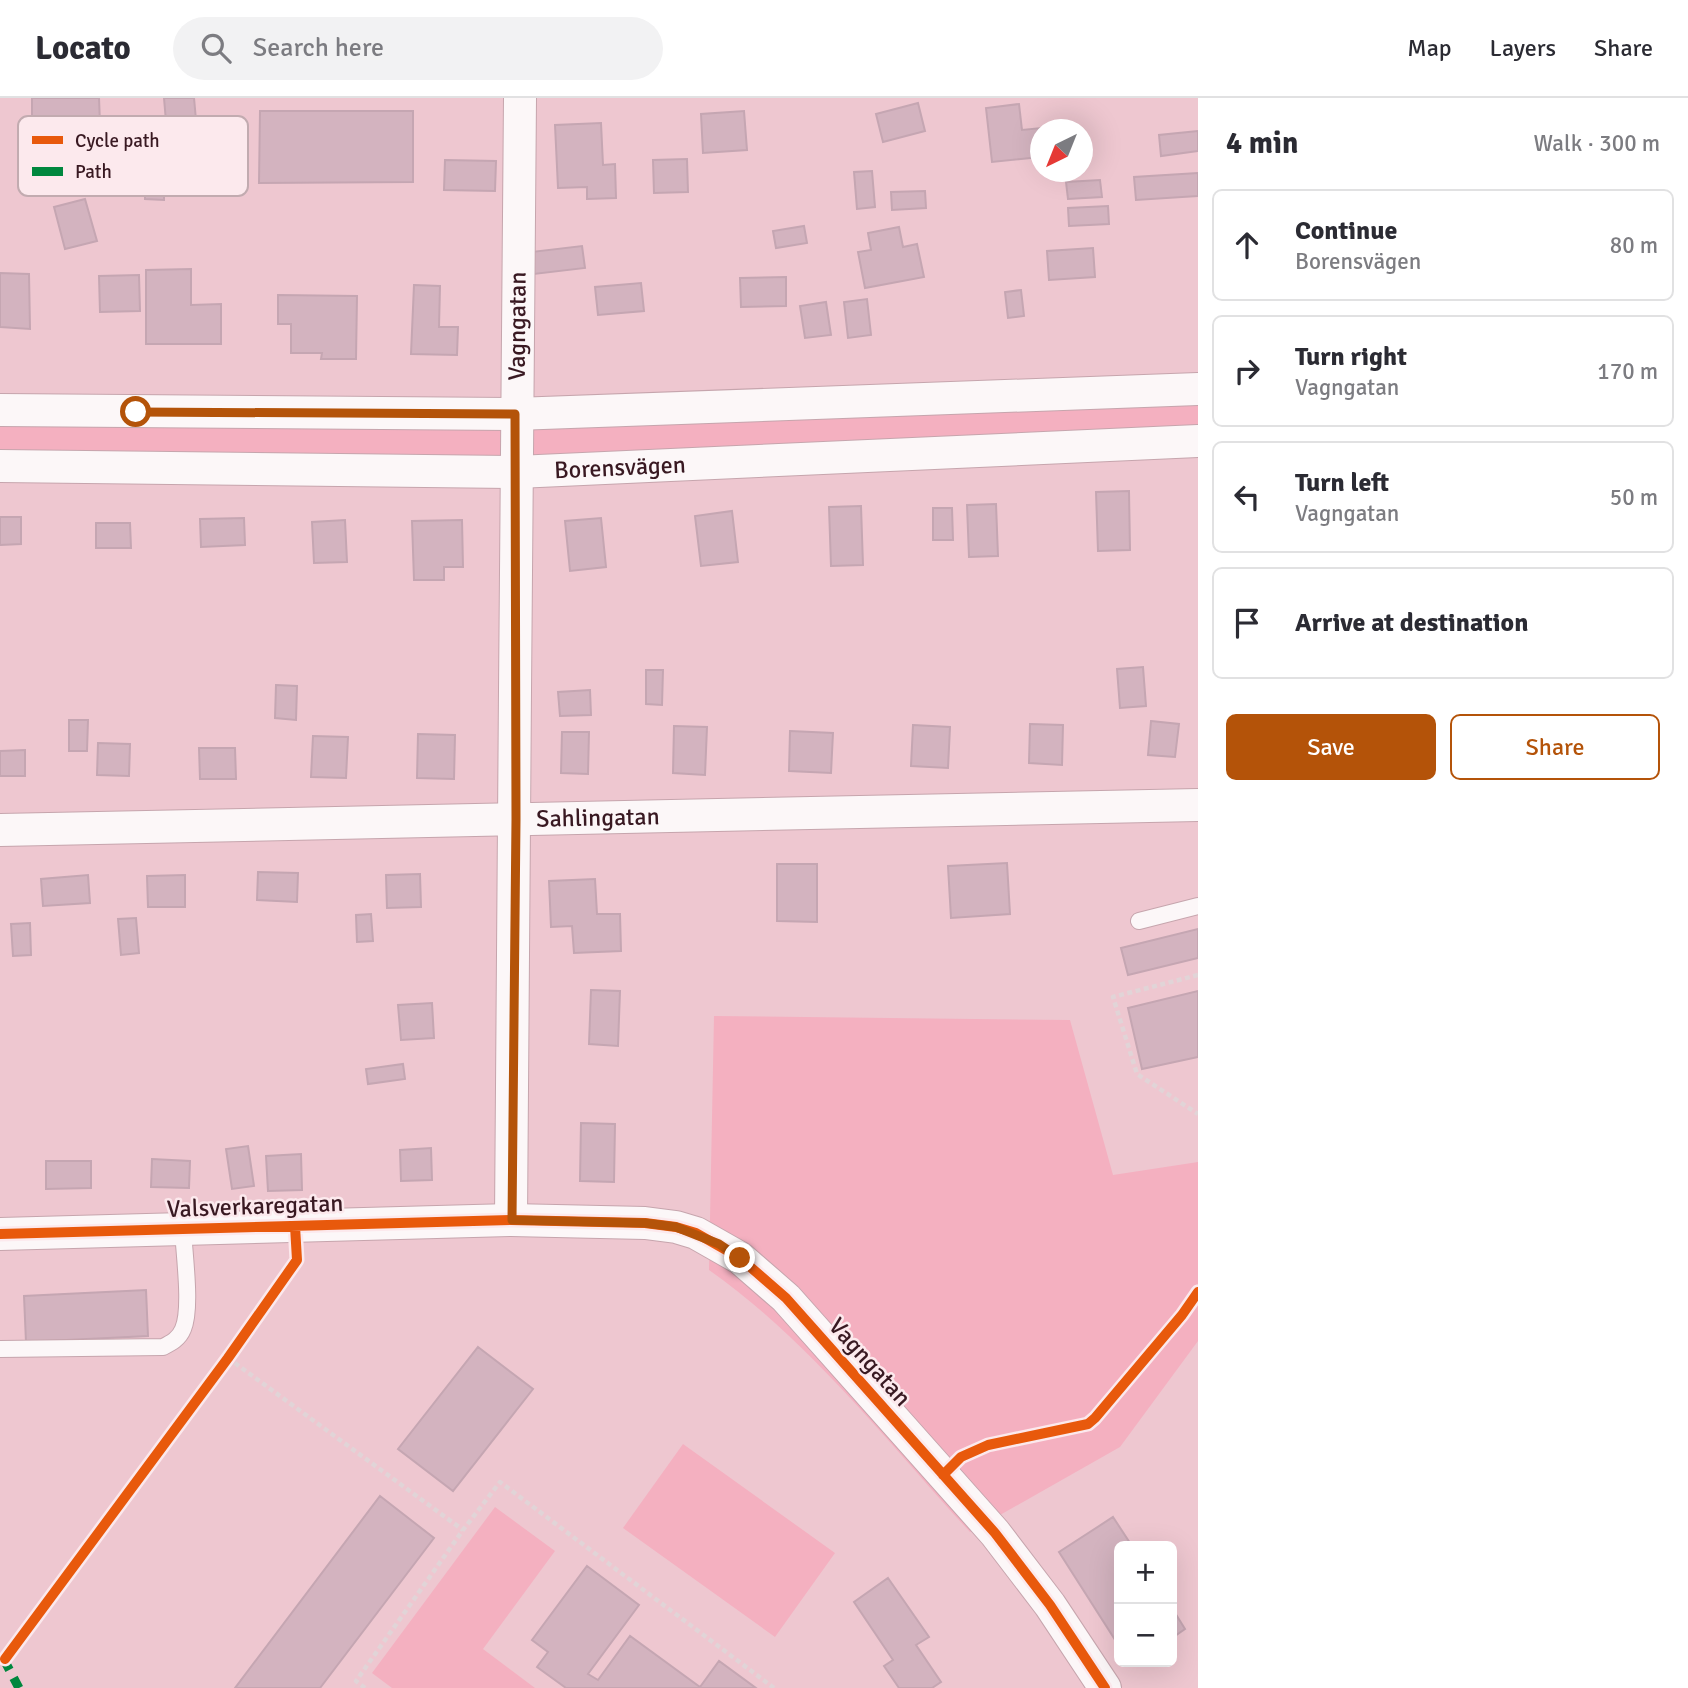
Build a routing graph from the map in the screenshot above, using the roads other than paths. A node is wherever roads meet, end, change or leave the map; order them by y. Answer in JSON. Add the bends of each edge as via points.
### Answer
{"nodes":[{"id":1,"x":520,"y":98,"type":"edge"},
{"id":2,"x":1198,"y":388,"type":"edge"},
{"id":3,"x":0,"y":410,"type":"edge"},
{"id":4,"x":515,"y":414,"type":"junction"},
{"id":5,"x":1198,"y":441,"type":"edge"},
{"id":6,"x":0,"y":466,"type":"edge"},
{"id":7,"x":517,"y":472,"type":"junction"},
{"id":8,"x":1198,"y":805,"type":"edge"},
{"id":9,"x":516,"y":819,"type":"junction"},
{"id":10,"x":0,"y":830,"type":"edge"},
{"id":11,"x":1198,"y":906,"type":"edge"},
{"id":12,"x":1139,"y":921,"type":"dead end"},
{"id":13,"x":512,"y":1220,"type":"junction"},
{"id":14,"x":183,"y":1229,"type":"junction"},
{"id":15,"x":0,"y":1234,"type":"edge"},
{"id":16,"x":0,"y":1349,"type":"edge"},
{"id":17,"x":1105,"y":1688,"type":"edge"}],
"edges":[{"from":1,"to":4,"type":"street","name":"Vagngatan"},
{"from":2,"to":4,"type":"street"},
{"from":3,"to":4,"type":"street"},
{"from":4,"to":7,"type":"street","name":"Vagngatan"},
{"from":5,"to":7,"type":"street","name":"Borensvägen"},
{"from":6,"to":7,"type":"street","name":"Borensvägen"},
{"from":7,"to":9,"type":"street","name":"Vagngatan"},
{"from":8,"to":9,"type":"street","name":"Sahlingatan"},
{"from":9,"to":10,"type":"street","name":"Sahlingatan"},
{"from":9,"to":13,"type":"street","name":"Vagngatan"},
{"from":11,"to":12,"type":"lane"},
{"from":13,"to":14,"type":"street","name":"Valsverkaregatan"},
{"from":13,"to":17,"type":"street","name":"Vagngatan","via":[[676,1227],[740,1258],[786,1298],[995,1532]]},
{"from":14,"to":15,"type":"street","name":"Valsverkaregatan"},
{"from":14,"to":16,"type":"lane","via":[[187,1316],[176,1340],[163,1348]]}]}
